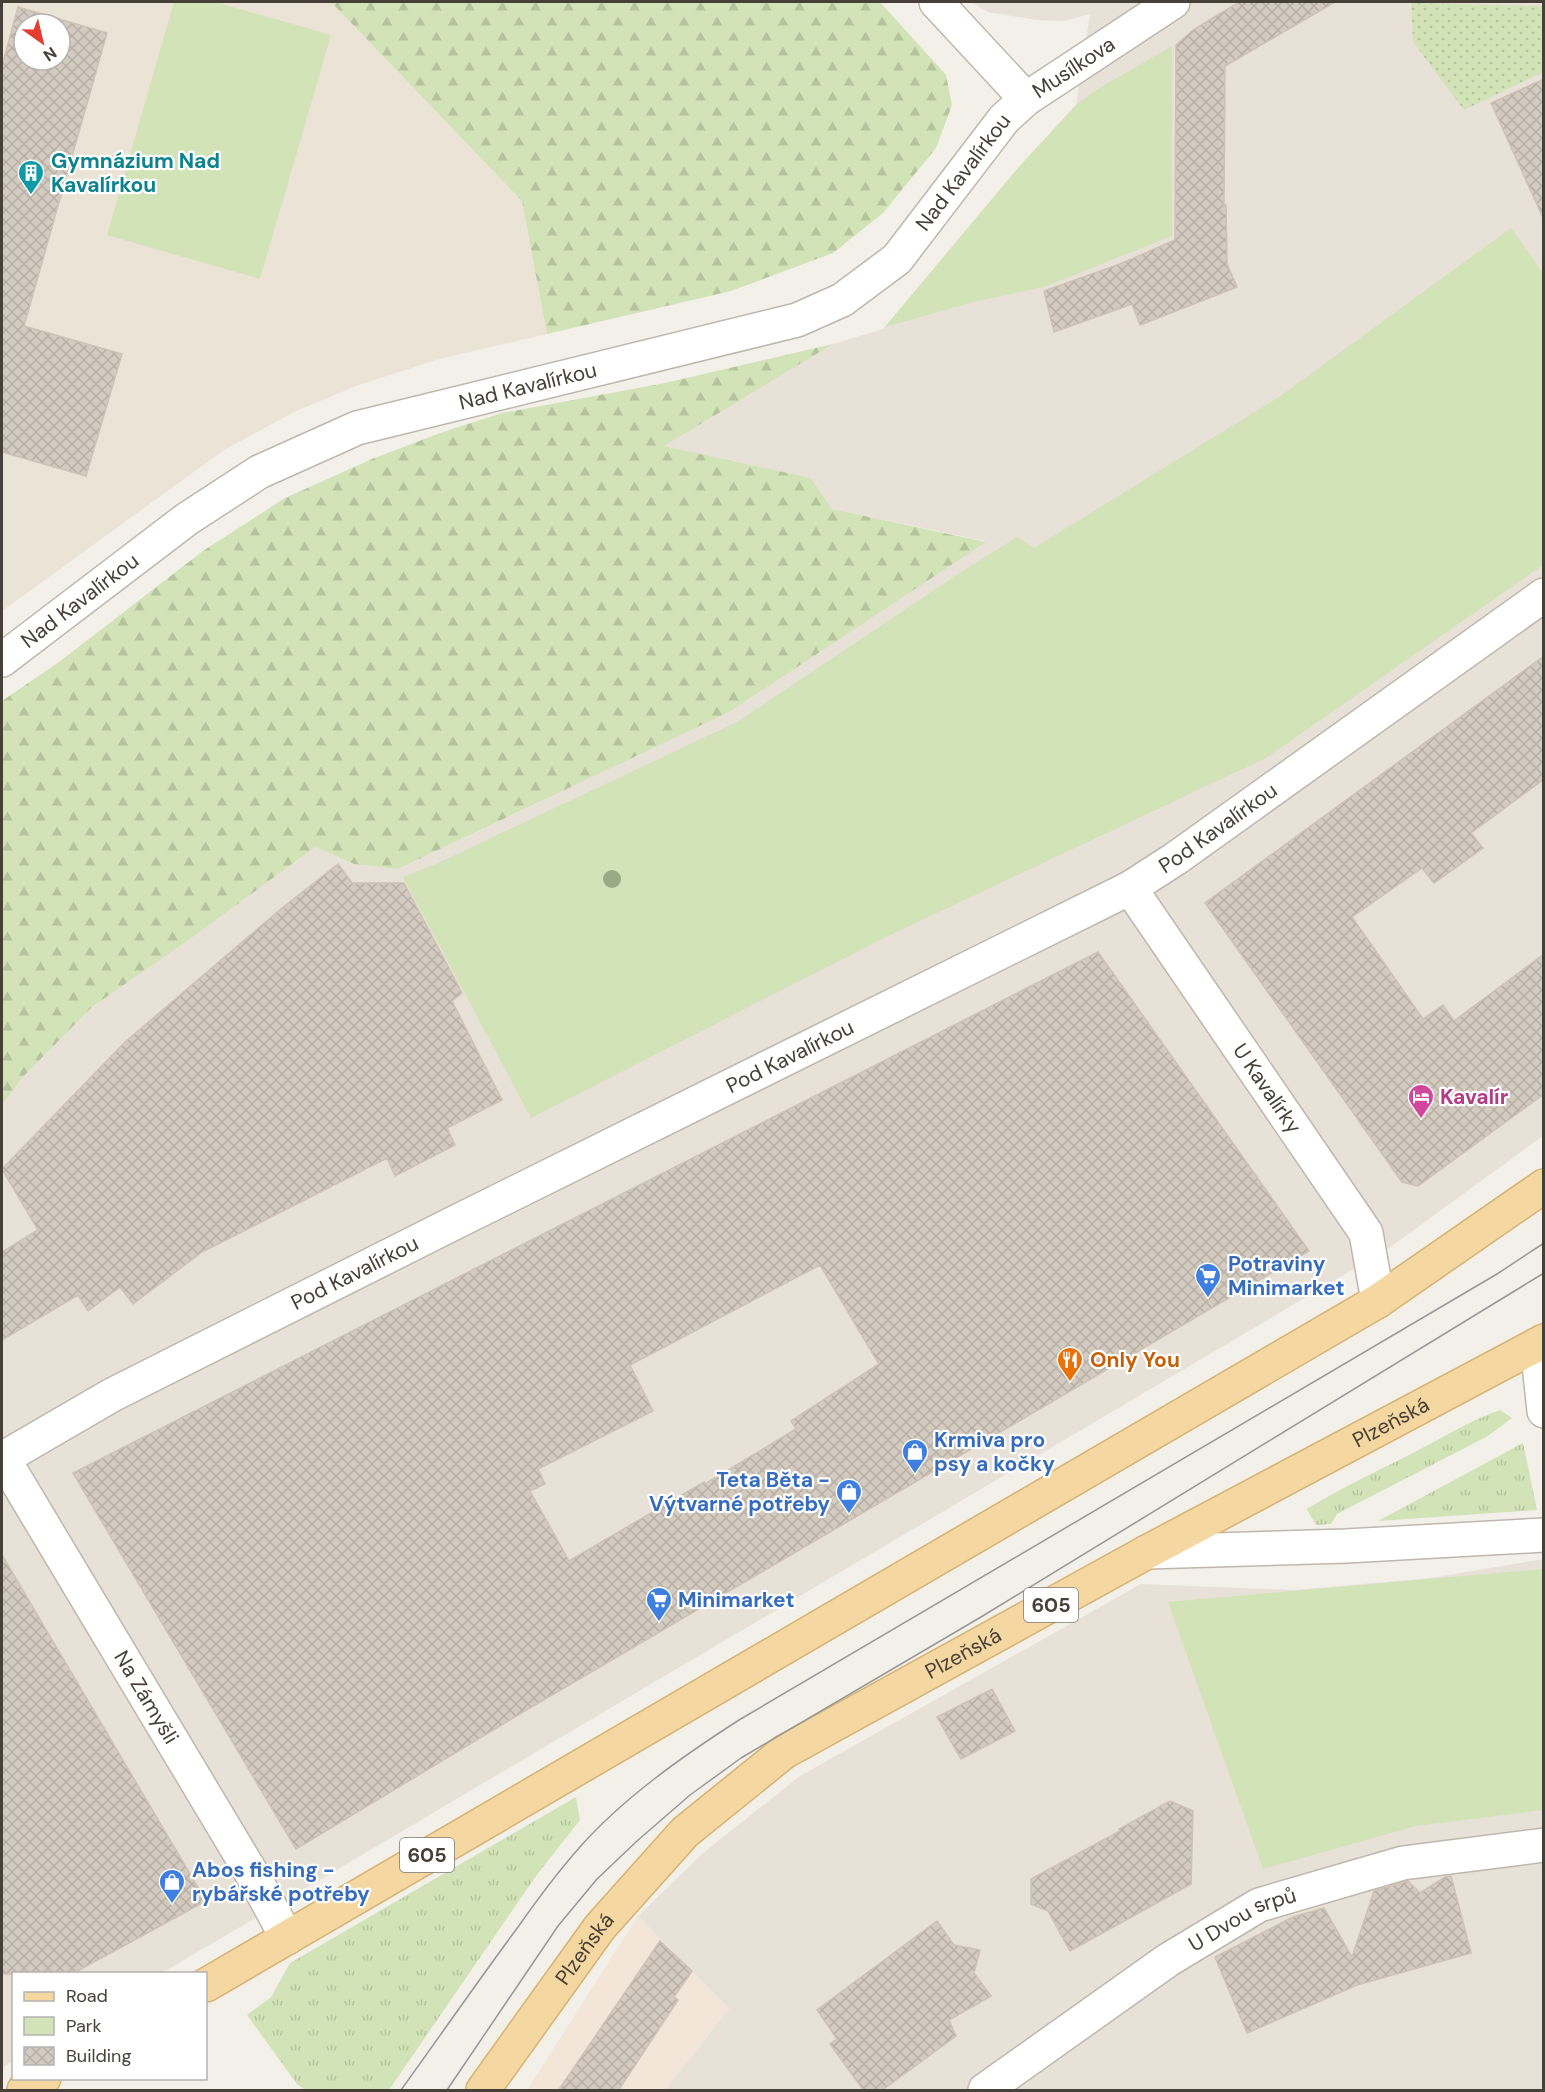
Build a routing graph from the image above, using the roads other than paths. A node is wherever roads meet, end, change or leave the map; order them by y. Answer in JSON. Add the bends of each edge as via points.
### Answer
{"nodes":[{"id":1,"x":936,"y":2,"type":"edge"},
{"id":2,"x":1173,"y":2,"type":"edge"},
{"id":3,"x":1026,"y":99,"type":"junction"},
{"id":4,"x":1544,"y":595,"type":"edge"},
{"id":5,"x":2,"y":660,"type":"edge"},
{"id":6,"x":1130,"y":888,"type":"junction"},
{"id":7,"x":1544,"y":1186,"type":"edge"},
{"id":8,"x":1378,"y":1301,"type":"junction"},
{"id":9,"x":1540,"y":1343,"type":"edge"},
{"id":10,"x":1544,"y":1411,"type":"edge"},
{"id":11,"x":2,"y":1459,"type":"edge"},
{"id":12,"x":1544,"y":1535,"type":"edge"},
{"id":13,"x":1147,"y":1552,"type":"junction"},
{"id":14,"x":1544,"y":1845,"type":"edge"},
{"id":15,"x":287,"y":1938,"type":"junction"},
{"id":16,"x":207,"y":1984,"type":"edge"},
{"id":17,"x":42,"y":2080,"type":"edge"},
{"id":18,"x":24,"y":2091,"type":"edge"},
{"id":19,"x":483,"y":2091,"type":"edge"},
{"id":20,"x":985,"y":2091,"type":"edge"}],
"edges":[{"from":1,"to":3,"type":"street","name":"Musílkova"},
{"from":2,"to":3,"type":"street","name":"Musílkova"},
{"from":3,"to":5,"type":"street","name":"Nad Kavalírkou","via":[[1004,119],[897,259],[842,300],[797,320],[357,428],[259,472],[187,519]]},
{"from":4,"to":6,"type":"street","name":"Pod Kavalírkou"},
{"from":6,"to":8,"type":"street","name":"U Kavalírky","via":[[1366,1233]]},
{"from":6,"to":11,"type":"street","name":"Pod Kavalírkou","via":[[133,1384]]},
{"from":7,"to":8,"type":"main road","number":"605"},
{"from":8,"to":15,"type":"main road","number":"605"},
{"from":9,"to":10,"type":"street"},
{"from":9,"to":13,"type":"main road","name":"Plzeňská","number":"605"},
{"from":11,"to":15,"type":"street","name":"Na Zámyšli"},
{"from":12,"to":13,"type":"street"},
{"from":13,"to":19,"type":"main road","name":"Plzeňská","number":"605","via":[[784,1752],[685,1832],[600,1927]]},
{"from":14,"to":20,"type":"street","name":"U Dvou srpů","via":[[1403,1863],[1259,1905],[1168,1960]]},
{"from":15,"to":16,"type":"main road","number":"605"},
{"from":17,"to":18,"type":"main road"}]}
